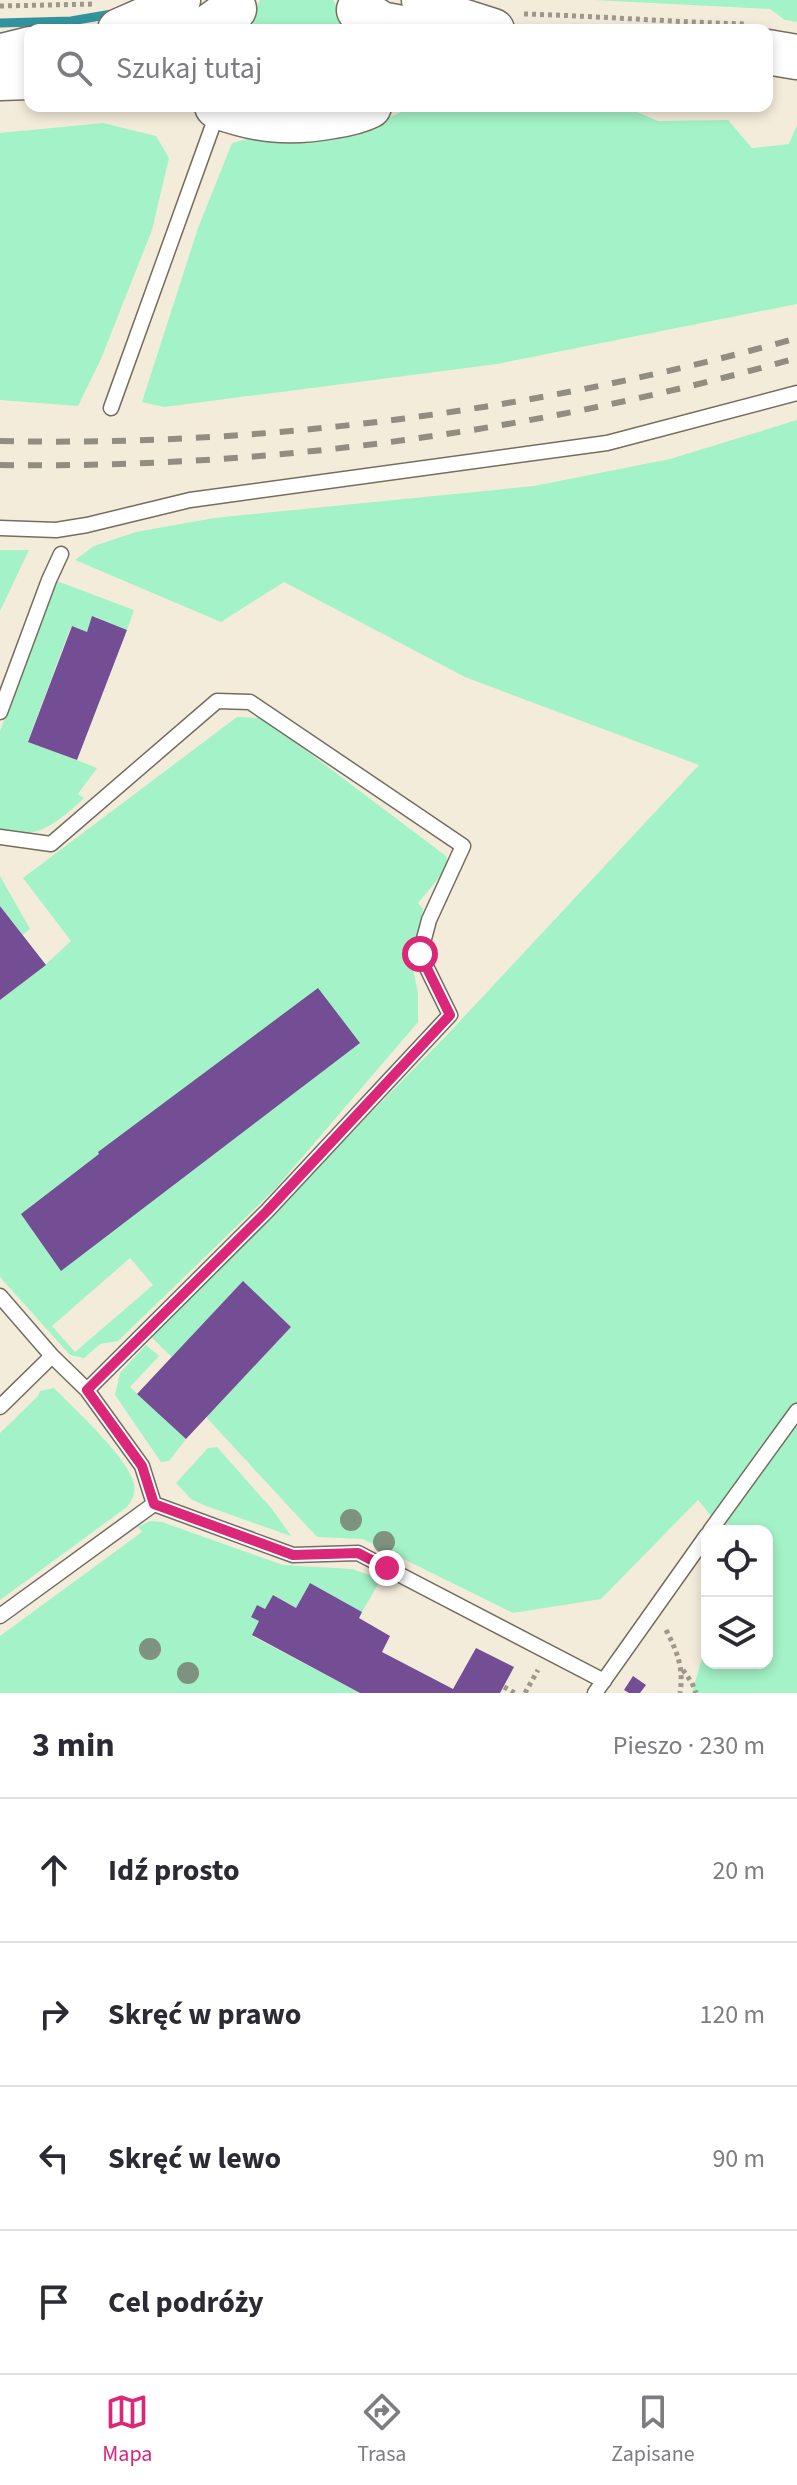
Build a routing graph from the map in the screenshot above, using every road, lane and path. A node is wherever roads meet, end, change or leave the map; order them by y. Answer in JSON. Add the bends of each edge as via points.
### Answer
{"nodes":[{"id":1,"x":179,"y":0,"type":"edge"},
{"id":2,"x":423,"y":0,"type":"edge"},
{"id":3,"x":0,"y":6,"type":"edge"},
{"id":4,"x":358,"y":13,"type":"edge"},
{"id":5,"x":111,"y":16,"type":"edge"},
{"id":6,"x":507,"y":22,"type":"edge"},
{"id":7,"x":381,"y":24,"type":"edge"},
{"id":8,"x":686,"y":24,"type":"edge"},
{"id":9,"x":773,"y":44,"type":"edge"},
{"id":10,"x":797,"y":57,"type":"edge"},
{"id":11,"x":216,"y":112,"type":"edge"},
{"id":12,"x":236,"y":112,"type":"edge"},
{"id":13,"x":354,"y":112,"type":"edge"},
{"id":14,"x":797,"y":393,"type":"edge"},
{"id":15,"x":111,"y":408,"type":"dead end"},
{"id":16,"x":0,"y":528,"type":"edge"},
{"id":17,"x":61,"y":554,"type":"dead end"},
{"id":18,"x":0,"y":712,"type":"edge"},
{"id":19,"x":0,"y":837,"type":"edge"},
{"id":20,"x":0,"y":1296,"type":"edge"},
{"id":21,"x":52,"y":1356,"type":"junction"},
{"id":22,"x":87,"y":1390,"type":"junction"},
{"id":23,"x":0,"y":1407,"type":"edge"},
{"id":24,"x":797,"y":1411,"type":"edge"},
{"id":25,"x":154,"y":1504,"type":"junction"},
{"id":26,"x":714,"y":1525,"type":"edge"},
{"id":27,"x":701,"y":1543,"type":"edge"},
{"id":28,"x":654,"y":1607,"type":"junction"},
{"id":29,"x":0,"y":1616,"type":"edge"},
{"id":30,"x":682,"y":1670,"type":"junction"},
{"id":31,"x":533,"y":1678,"type":"dead end"},
{"id":32,"x":504,"y":1687,"type":"dead end"},
{"id":33,"x":599,"y":1687,"type":"edge"},
{"id":34,"x":515,"y":1693,"type":"edge"},
{"id":35,"x":525,"y":1693,"type":"edge"},
{"id":36,"x":680,"y":1693,"type":"edge"},
{"id":37,"x":696,"y":1693,"type":"edge"}],
"edges":[{"from":1,"to":5,"type":"main road","via":[[167,9]]},
{"from":2,"to":6,"type":"main road","via":[[446,15]]},
{"from":3,"to":5,"type":"path","via":[[91,5]]},
{"from":4,"to":7,"type":"main road"},
{"from":6,"to":8,"type":"path","via":[[608,16]]},
{"from":9,"to":10,"type":"main road"},
{"from":11,"to":15,"type":"lane"},
{"from":12,"to":13,"type":"main road","via":[[305,122]]},
{"from":14,"to":16,"type":"lane","via":[[607,443],[190,500],[56,530]]},
{"from":17,"to":18,"type":"lane"},
{"from":19,"to":22,"type":"lane","via":[[51,844],[217,701],[250,702],[463,846],[429,920],[420,954],[450,1015],[267,1211]]},
{"from":20,"to":21,"type":"lane"},
{"from":21,"to":22,"type":"lane"},
{"from":21,"to":23,"type":"lane"},
{"from":22,"to":25,"type":"lane","via":[[142,1466]]},
{"from":24,"to":26,"type":"lane"},
{"from":25,"to":29,"type":"lane"},
{"from":25,"to":33,"type":"lane","via":[[293,1555],[358,1553]]},
{"from":27,"to":28,"type":"lane"},
{"from":28,"to":30,"type":"path"},
{"from":28,"to":33,"type":"lane"},
{"from":30,"to":36,"type":"path"},
{"from":30,"to":37,"type":"path"},
{"from":31,"to":35,"type":"path"},
{"from":32,"to":34,"type":"path"}]}
